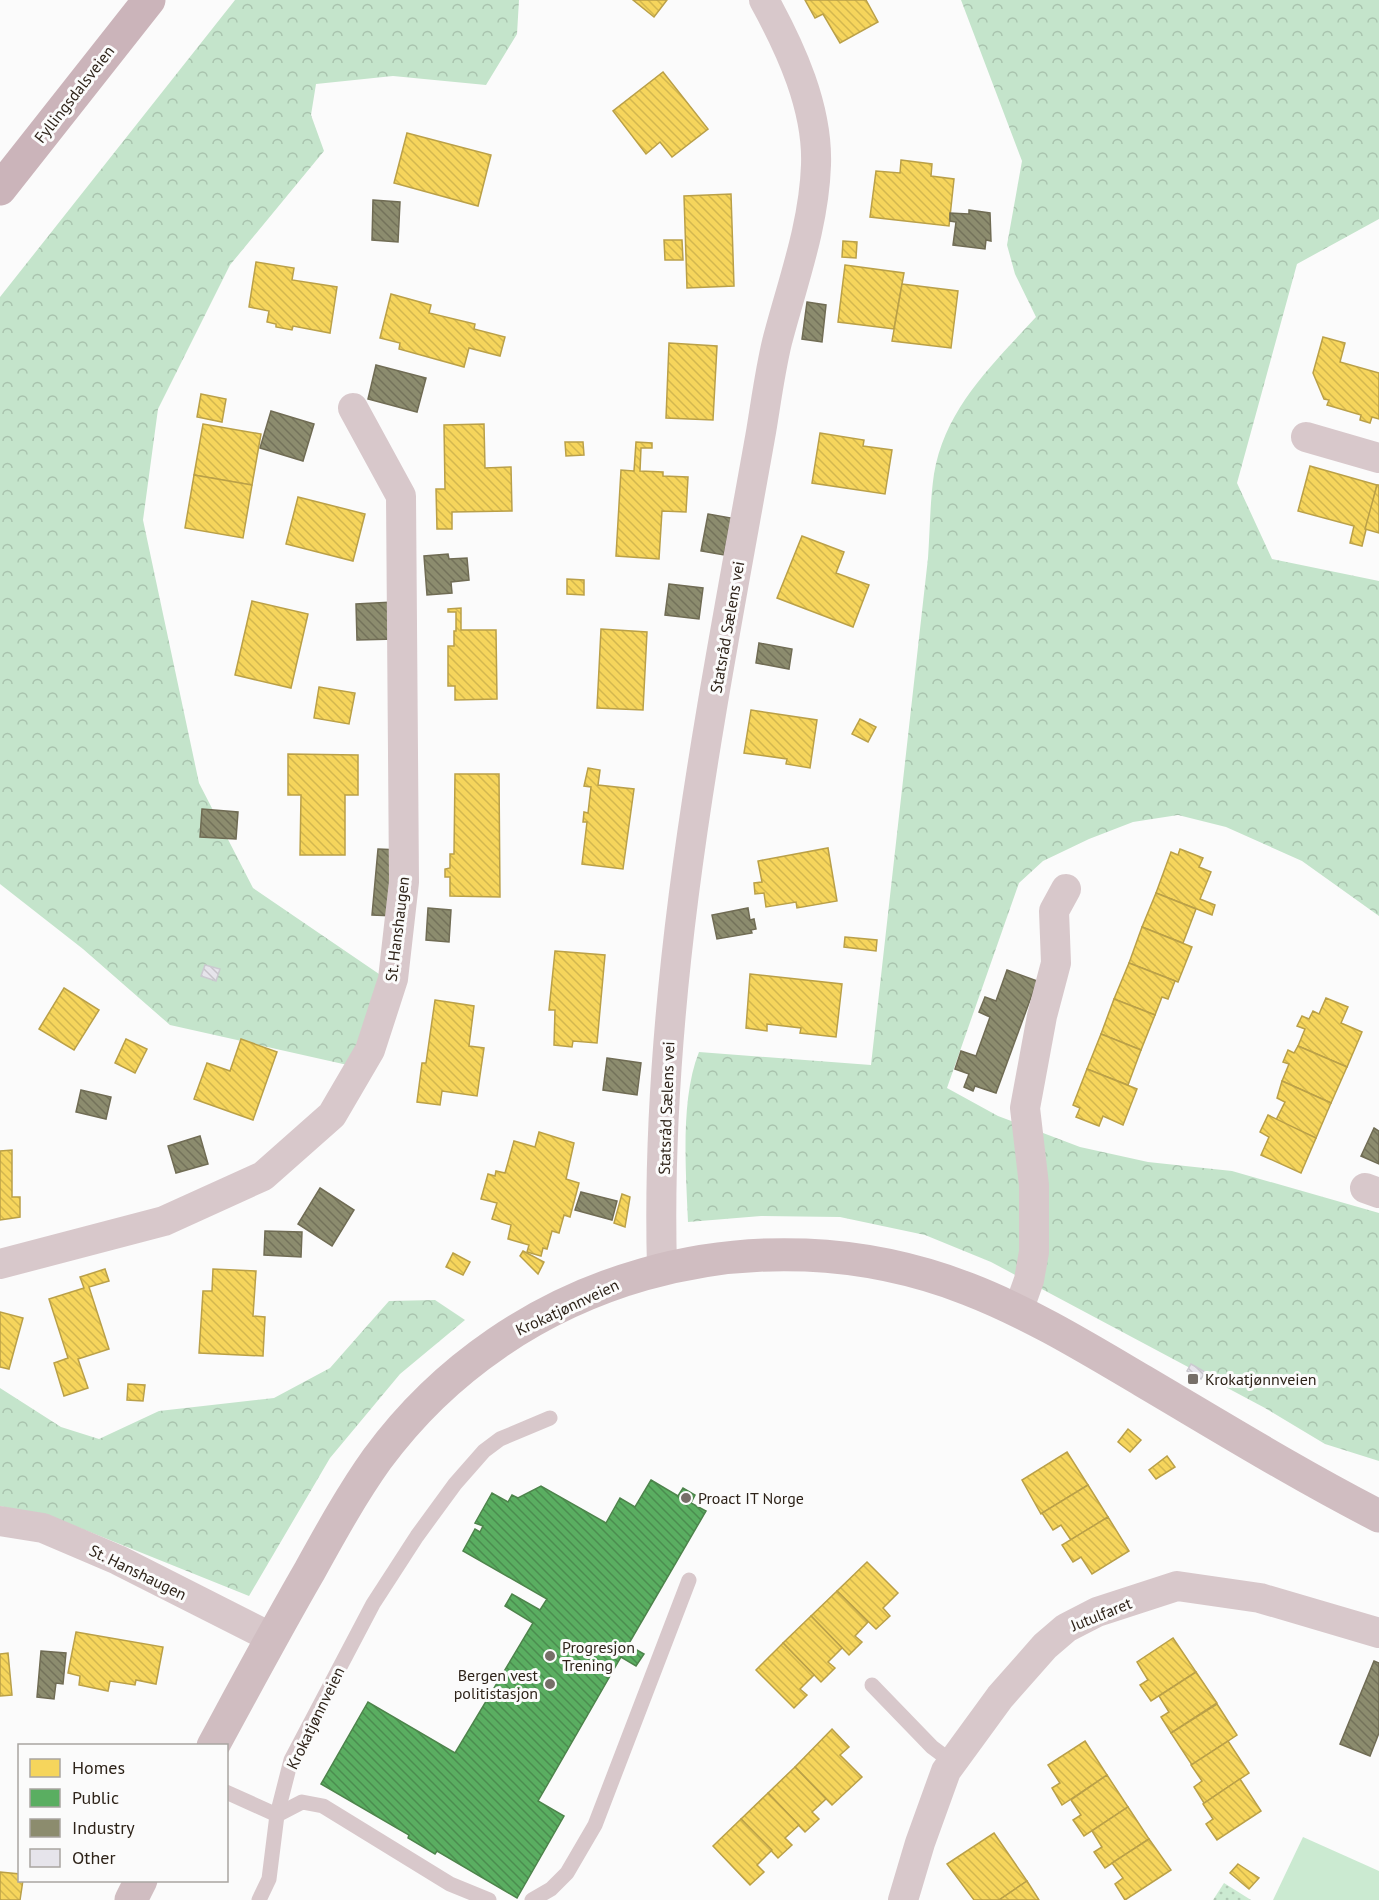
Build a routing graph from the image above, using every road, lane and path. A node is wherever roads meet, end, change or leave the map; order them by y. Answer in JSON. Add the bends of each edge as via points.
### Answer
{"nodes":[{"id":1,"x":149,"y":0,"type":"edge"},
{"id":2,"x":764,"y":0,"type":"edge"},
{"id":3,"x":0,"y":189,"type":"edge"},
{"id":4,"x":353,"y":408,"type":"dead end"},
{"id":5,"x":1306,"y":437,"type":"dead end"},
{"id":6,"x":1379,"y":458,"type":"edge"},
{"id":7,"x":1066,"y":889,"type":"dead end"},
{"id":8,"x":0,"y":1264,"type":"edge"},
{"id":9,"x":662,"y":1268,"type":"junction"},
{"id":10,"x":1018,"y":1311,"type":"junction"},
{"id":11,"x":550,"y":1418,"type":"dead end"},
{"id":12,"x":1379,"y":1516,"type":"edge"},
{"id":13,"x":0,"y":1521,"type":"edge"},
{"id":14,"x":689,"y":1580,"type":"dead end"},
{"id":15,"x":1379,"y":1633,"type":"edge"},
{"id":16,"x":272,"y":1638,"type":"junction"},
{"id":17,"x":872,"y":1685,"type":"dead end"},
{"id":18,"x":214,"y":1744,"type":"edge"},
{"id":19,"x":952,"y":1762,"type":"junction"},
{"id":20,"x":228,"y":1793,"type":"edge"},
{"id":21,"x":277,"y":1815,"type":"junction"},
{"id":22,"x":140,"y":1882,"type":"edge"},
{"id":23,"x":131,"y":1900,"type":"edge"},
{"id":24,"x":259,"y":1900,"type":"edge"},
{"id":25,"x":489,"y":1900,"type":"edge"},
{"id":26,"x":532,"y":1900,"type":"edge"},
{"id":27,"x":903,"y":1900,"type":"edge"}],
"edges":[{"from":1,"to":3,"type":"main road","name":"Fyllingsdalsveien"},
{"from":2,"to":9,"type":"street","name":"Statsråd Sælens vei","via":[[785,39],[809,108],[816,162],[812,213],[776,346],[695,804],[664,1068]]},
{"from":4,"to":8,"type":"street","name":"St. Hanshaugen","via":[[401,496],[404,882],[393,979],[370,1050],[332,1115],[262,1176],[164,1221]]},
{"from":5,"to":6,"type":"street"},
{"from":7,"to":10,"type":"street","via":[[1054,911],[1056,963],[1025,1108],[1034,1185],[1035,1252]]},
{"from":9,"to":10,"type":"main road","name":"Krokatjønnveien","via":[[755,1254],[809,1254],[920,1273]]},
{"from":9,"to":16,"type":"main road","name":"Krokatjønnveien","via":[[532,1320],[490,1346],[433,1396],[378,1458]]},
{"from":10,"to":12,"type":"main road","name":"Krokatjønnveien"},
{"from":11,"to":21,"type":"lane","name":"Krokatjønnveien","via":[[500,1439],[484,1451],[417,1536],[373,1604],[291,1760]]},
{"from":13,"to":16,"type":"street","name":"St. Hanshaugen","via":[[43,1528],[118,1560]]},
{"from":14,"to":26,"type":"lane","via":[[595,1825],[567,1873]]},
{"from":15,"to":19,"type":"street","name":"Jutulfaret","via":[[1260,1598],[1177,1587],[1097,1612],[1066,1628],[1000,1697]]},
{"from":16,"to":18,"type":"main road","name":"Krokatjønnveien"},
{"from":17,"to":19,"type":"lane"},
{"from":19,"to":27,"type":"street","name":"Jutulfaret","via":[[920,1843]]},
{"from":20,"to":21,"type":"lane"},
{"from":21,"to":24,"type":"lane","name":"Krokatjønnveien","via":[[268,1879]]},
{"from":21,"to":25,"type":"lane","via":[[302,1802],[323,1806],[450,1884]]},
{"from":22,"to":23,"type":"main road"}]}
